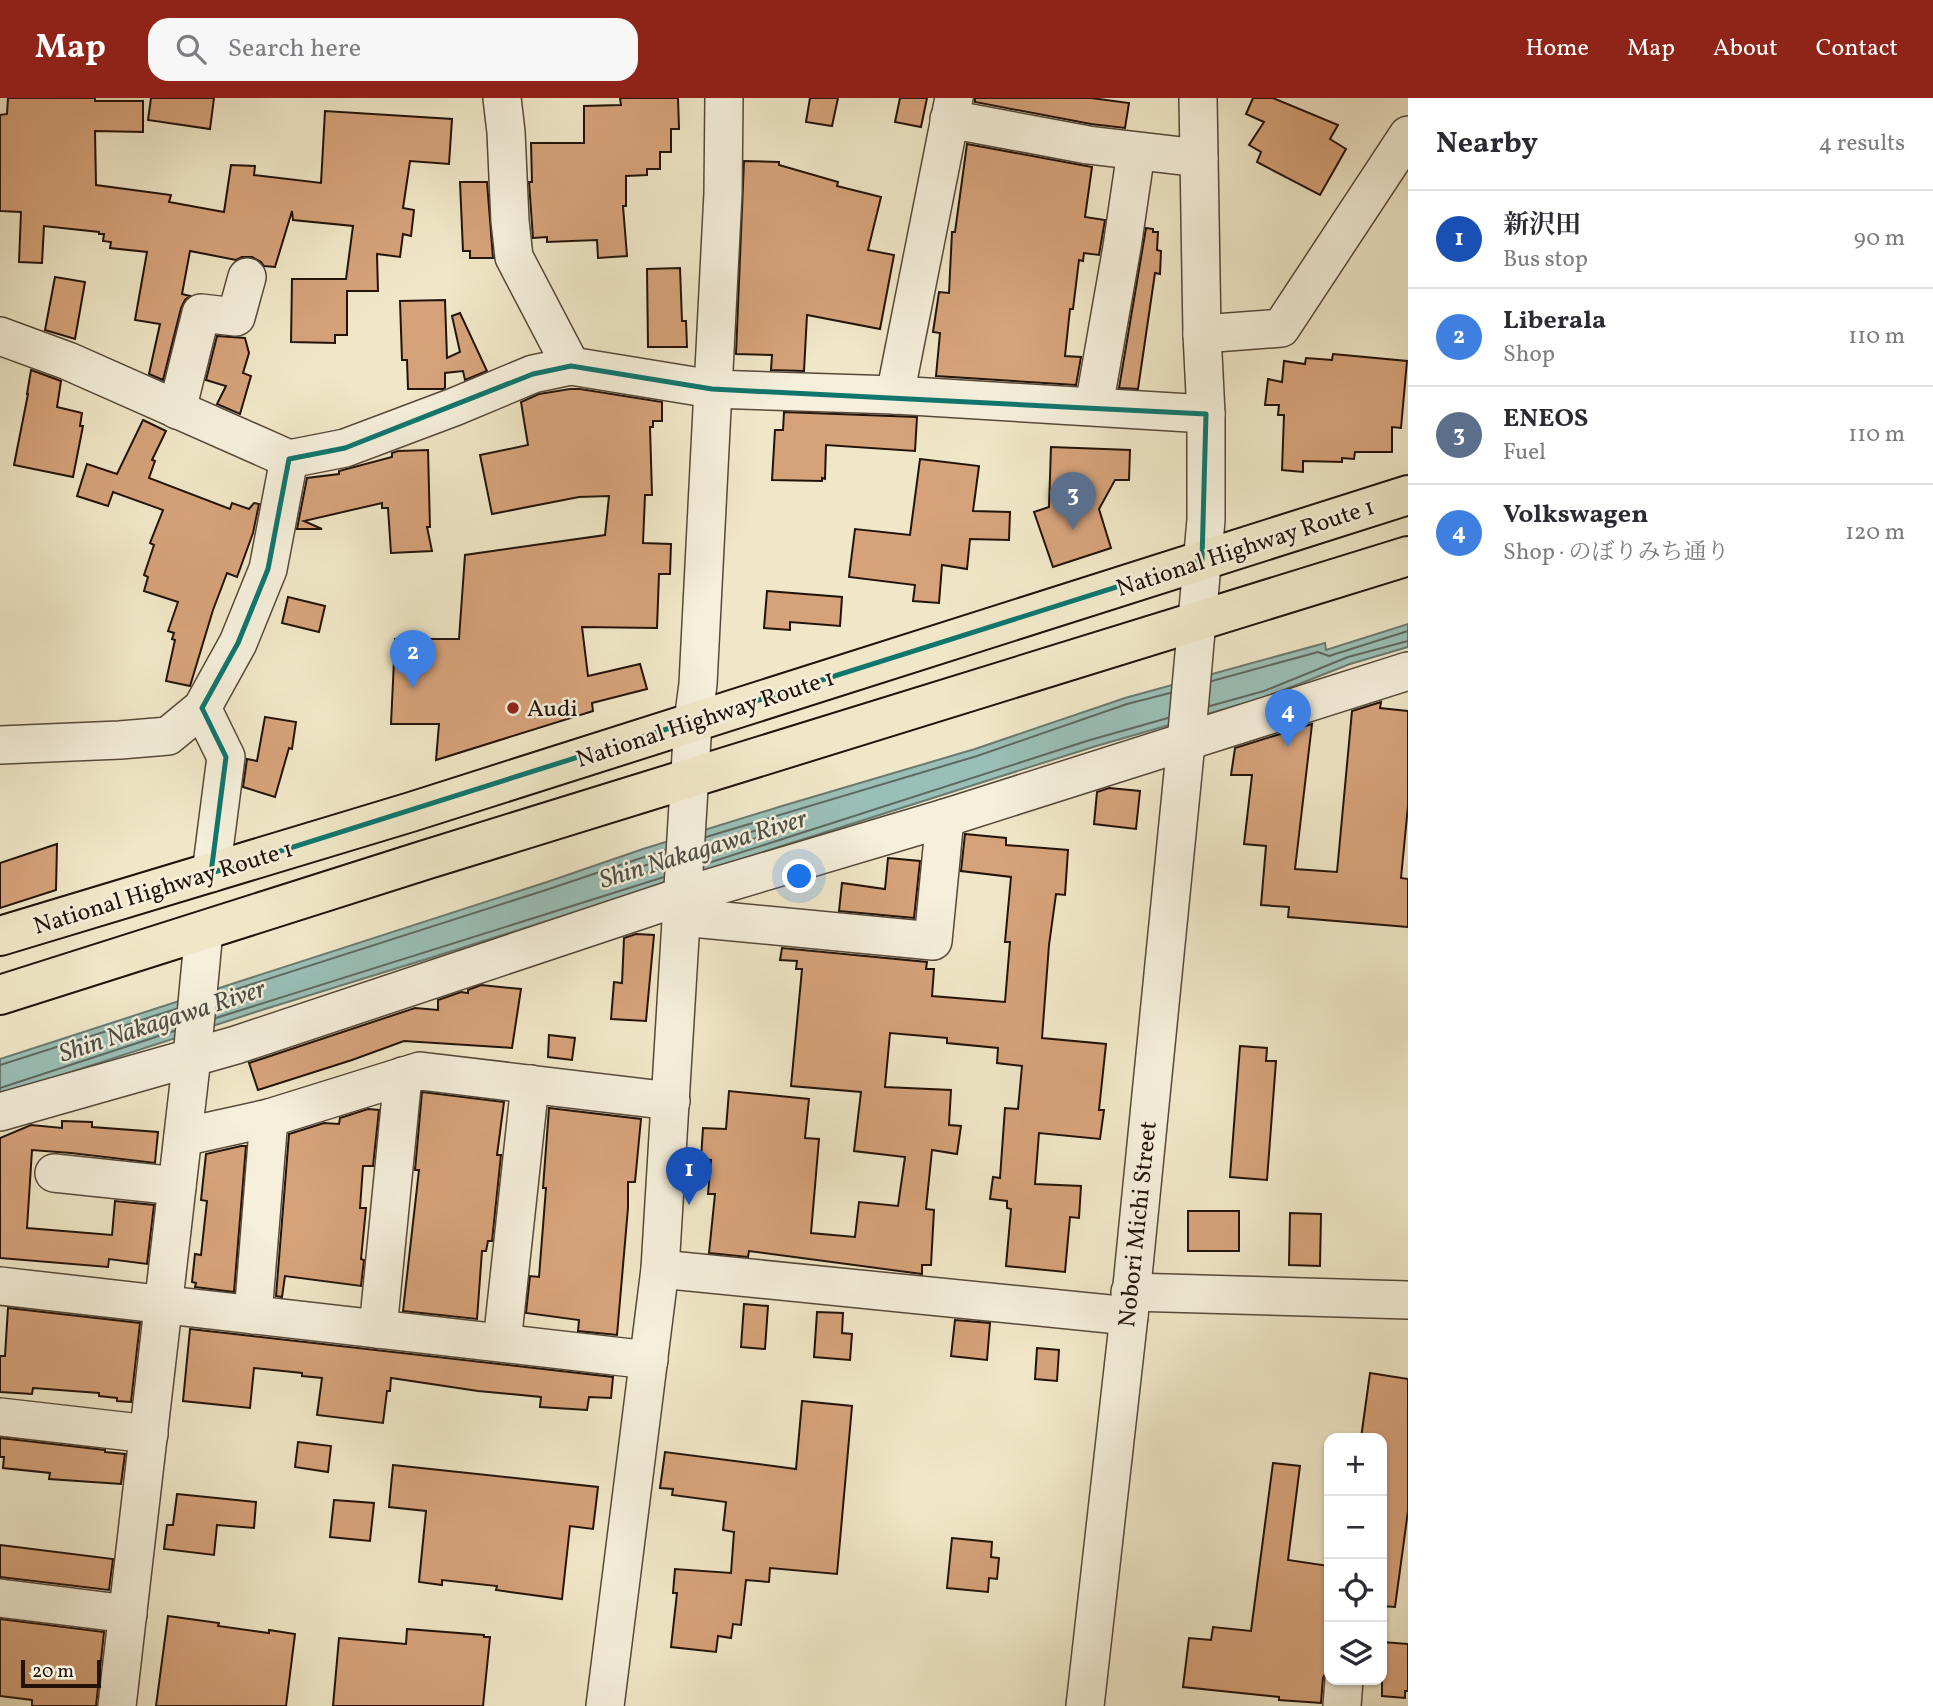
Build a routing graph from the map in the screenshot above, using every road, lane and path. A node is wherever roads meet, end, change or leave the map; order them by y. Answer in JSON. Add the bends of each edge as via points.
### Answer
{"nodes":[{"id":1,"x":502,"y":98,"type":"edge"},
{"id":2,"x":724,"y":98,"type":"edge"},
{"id":3,"x":1198,"y":98,"type":"edge"},
{"id":4,"x":951,"y":108,"type":"edge"},
{"id":5,"x":1408,"y":135,"type":"edge"},
{"id":6,"x":1136,"y":152,"type":"junction"},
{"id":7,"x":1199,"y":158,"type":"junction"},
{"id":8,"x":247,"y":277,"type":"dead end"},
{"id":9,"x":1202,"y":334,"type":"junction"},
{"id":10,"x":0,"y":336,"type":"edge"},
{"id":11,"x":571,"y":366,"type":"junction"},
{"id":12,"x":712,"y":389,"type":"junction"},
{"id":13,"x":895,"y":395,"type":"junction"},
{"id":14,"x":1094,"y":406,"type":"junction"},
{"id":15,"x":177,"y":410,"type":"junction"},
{"id":16,"x":1206,"y":414,"type":"junction"},
{"id":17,"x":289,"y":459,"type":"junction"},
{"id":18,"x":1408,"y":495,"type":"edge"},
{"id":19,"x":1408,"y":556,"type":"edge"},
{"id":20,"x":1202,"y":560,"type":"junction"},
{"id":21,"x":1196,"y":632,"type":"junction"},
{"id":22,"x":1408,"y":671,"type":"edge"},
{"id":23,"x":202,"y":708,"type":"junction"},
{"id":24,"x":693,"y":722,"type":"junction"},
{"id":25,"x":1186,"y":743,"type":"junction"},
{"id":26,"x":0,"y":746,"type":"edge"},
{"id":27,"x":690,"y":792,"type":"junction"},
{"id":28,"x":945,"y":818,"type":"junction"},
{"id":29,"x":211,"y":873,"type":"junction"},
{"id":30,"x":683,"y":906,"type":"junction"},
{"id":31,"x":204,"y":930,"type":"junction"},
{"id":32,"x":0,"y":936,"type":"edge"},
{"id":33,"x":0,"y":995,"type":"edge"},
{"id":34,"x":192,"y":1054,"type":"junction"},
{"id":35,"x":403,"y":1076,"type":"junction"},
{"id":36,"x":530,"y":1084,"type":"junction"},
{"id":37,"x":671,"y":1101,"type":"junction"},
{"id":38,"x":0,"y":1112,"type":"edge"},
{"id":39,"x":269,"y":1118,"type":"junction"},
{"id":40,"x":183,"y":1137,"type":"junction"},
{"id":41,"x":54,"y":1172,"type":"dead end"},
{"id":42,"x":177,"y":1186,"type":"junction"},
{"id":43,"x":660,"y":1269,"type":"junction"},
{"id":44,"x":0,"y":1286,"type":"edge"},
{"id":45,"x":1408,"y":1300,"type":"edge"},
{"id":46,"x":163,"y":1304,"type":"junction"},
{"id":47,"x":1129,"y":1304,"type":"junction"},
{"id":48,"x":253,"y":1315,"type":"junction"},
{"id":49,"x":378,"y":1329,"type":"junction"},
{"id":50,"x":502,"y":1343,"type":"junction"},
{"id":51,"x":649,"y":1360,"type":"junction"},
{"id":52,"x":0,"y":1417,"type":"edge"},
{"id":53,"x":149,"y":1434,"type":"junction"},
{"id":54,"x":0,"y":1598,"type":"edge"},
{"id":55,"x":128,"y":1614,"type":"junction"},
{"id":56,"x":1344,"y":1685,"type":"edge"},
{"id":57,"x":117,"y":1706,"type":"edge"},
{"id":58,"x":605,"y":1706,"type":"edge"},
{"id":59,"x":1085,"y":1706,"type":"edge"},
{"id":60,"x":1342,"y":1706,"type":"edge"}],
"edges":[{"from":1,"to":11,"type":"street","via":[[514,257]]},
{"from":2,"to":12,"type":"street"},
{"from":3,"to":7,"type":"street","name":"Nobori Michi Street"},
{"from":4,"to":6,"type":"street","via":[[1088,145]]},
{"from":4,"to":13,"type":"street"},
{"from":5,"to":9,"type":"street","via":[[1281,328]]},
{"from":6,"to":7,"type":"street"},
{"from":6,"to":14,"type":"street"},
{"from":7,"to":9,"type":"street","name":"Nobori Michi Street"},
{"from":8,"to":15,"type":"street","via":[[236,317],[201,313]]},
{"from":9,"to":16,"type":"street","name":"Nobori Michi Street"},
{"from":10,"to":15,"type":"street"},
{"from":11,"to":12,"type":"street"},
{"from":11,"to":17,"type":"street","via":[[533,373],[345,448]]},
{"from":12,"to":13,"type":"street"},
{"from":12,"to":24,"type":"street"},
{"from":13,"to":14,"type":"street"},
{"from":14,"to":16,"type":"street"},
{"from":15,"to":17,"type":"street"},
{"from":16,"to":20,"type":"street","name":"Nobori Michi Street"},
{"from":17,"to":23,"type":"street","via":[[268,569],[238,643]]},
{"from":18,"to":20,"type":"highway","name":"National Highway Route 1"},
{"from":19,"to":21,"type":"highway","name":"National Highway Route 1"},
{"from":20,"to":21,"type":"street","name":"Nobori Michi Street"},
{"from":20,"to":24,"type":"highway","name":"National Highway Route 1"},
{"from":21,"to":25,"type":"street","name":"Nobori Michi Street"},
{"from":21,"to":27,"type":"highway","name":"National Highway Route 1"},
{"from":22,"to":25,"type":"street"},
{"from":23,"to":26,"type":"street","via":[[168,736]]},
{"from":23,"to":29,"type":"street","via":[[226,757]]},
{"from":24,"to":27,"type":"street"},
{"from":24,"to":29,"type":"highway","name":"National Highway Route 1"},
{"from":25,"to":28,"type":"street"},
{"from":25,"to":47,"type":"street","name":"Nobori Michi Street"},
{"from":27,"to":30,"type":"street"},
{"from":27,"to":31,"type":"highway","name":"National Highway Route 1"},
{"from":28,"to":30,"type":"street"},
{"from":28,"to":30,"type":"street","via":[[933,941]]},
{"from":29,"to":32,"type":"highway","name":"National Highway Route 1"},
{"from":30,"to":34,"type":"street","via":[[236,1045]]},
{"from":30,"to":37,"type":"street"},
{"from":31,"to":33,"type":"highway","name":"National Highway Route 1"},
{"from":31,"to":34,"type":"street"},
{"from":34,"to":38,"type":"street"},
{"from":34,"to":40,"type":"street"},
{"from":35,"to":36,"type":"street","via":[[420,1071]]},
{"from":35,"to":39,"type":"street"},
{"from":35,"to":49,"type":"street"},
{"from":36,"to":37,"type":"street"},
{"from":36,"to":50,"type":"street"},
{"from":37,"to":43,"type":"street"},
{"from":39,"to":40,"type":"street"},
{"from":39,"to":48,"type":"street"},
{"from":40,"to":42,"type":"street"},
{"from":41,"to":42,"type":"street"},
{"from":42,"to":46,"type":"street"},
{"from":43,"to":47,"type":"street"},
{"from":43,"to":51,"type":"street"},
{"from":44,"to":46,"type":"street"},
{"from":45,"to":47,"type":"street"},
{"from":46,"to":48,"type":"street"},
{"from":46,"to":53,"type":"street"},
{"from":47,"to":59,"type":"street","name":"Nobori Michi Street"},
{"from":48,"to":49,"type":"street"},
{"from":49,"to":50,"type":"street"},
{"from":50,"to":51,"type":"street"},
{"from":51,"to":58,"type":"street"},
{"from":52,"to":53,"type":"street"},
{"from":53,"to":55,"type":"street"},
{"from":54,"to":55,"type":"street"},
{"from":55,"to":57,"type":"street"},
{"from":56,"to":60,"type":"street"}]}
